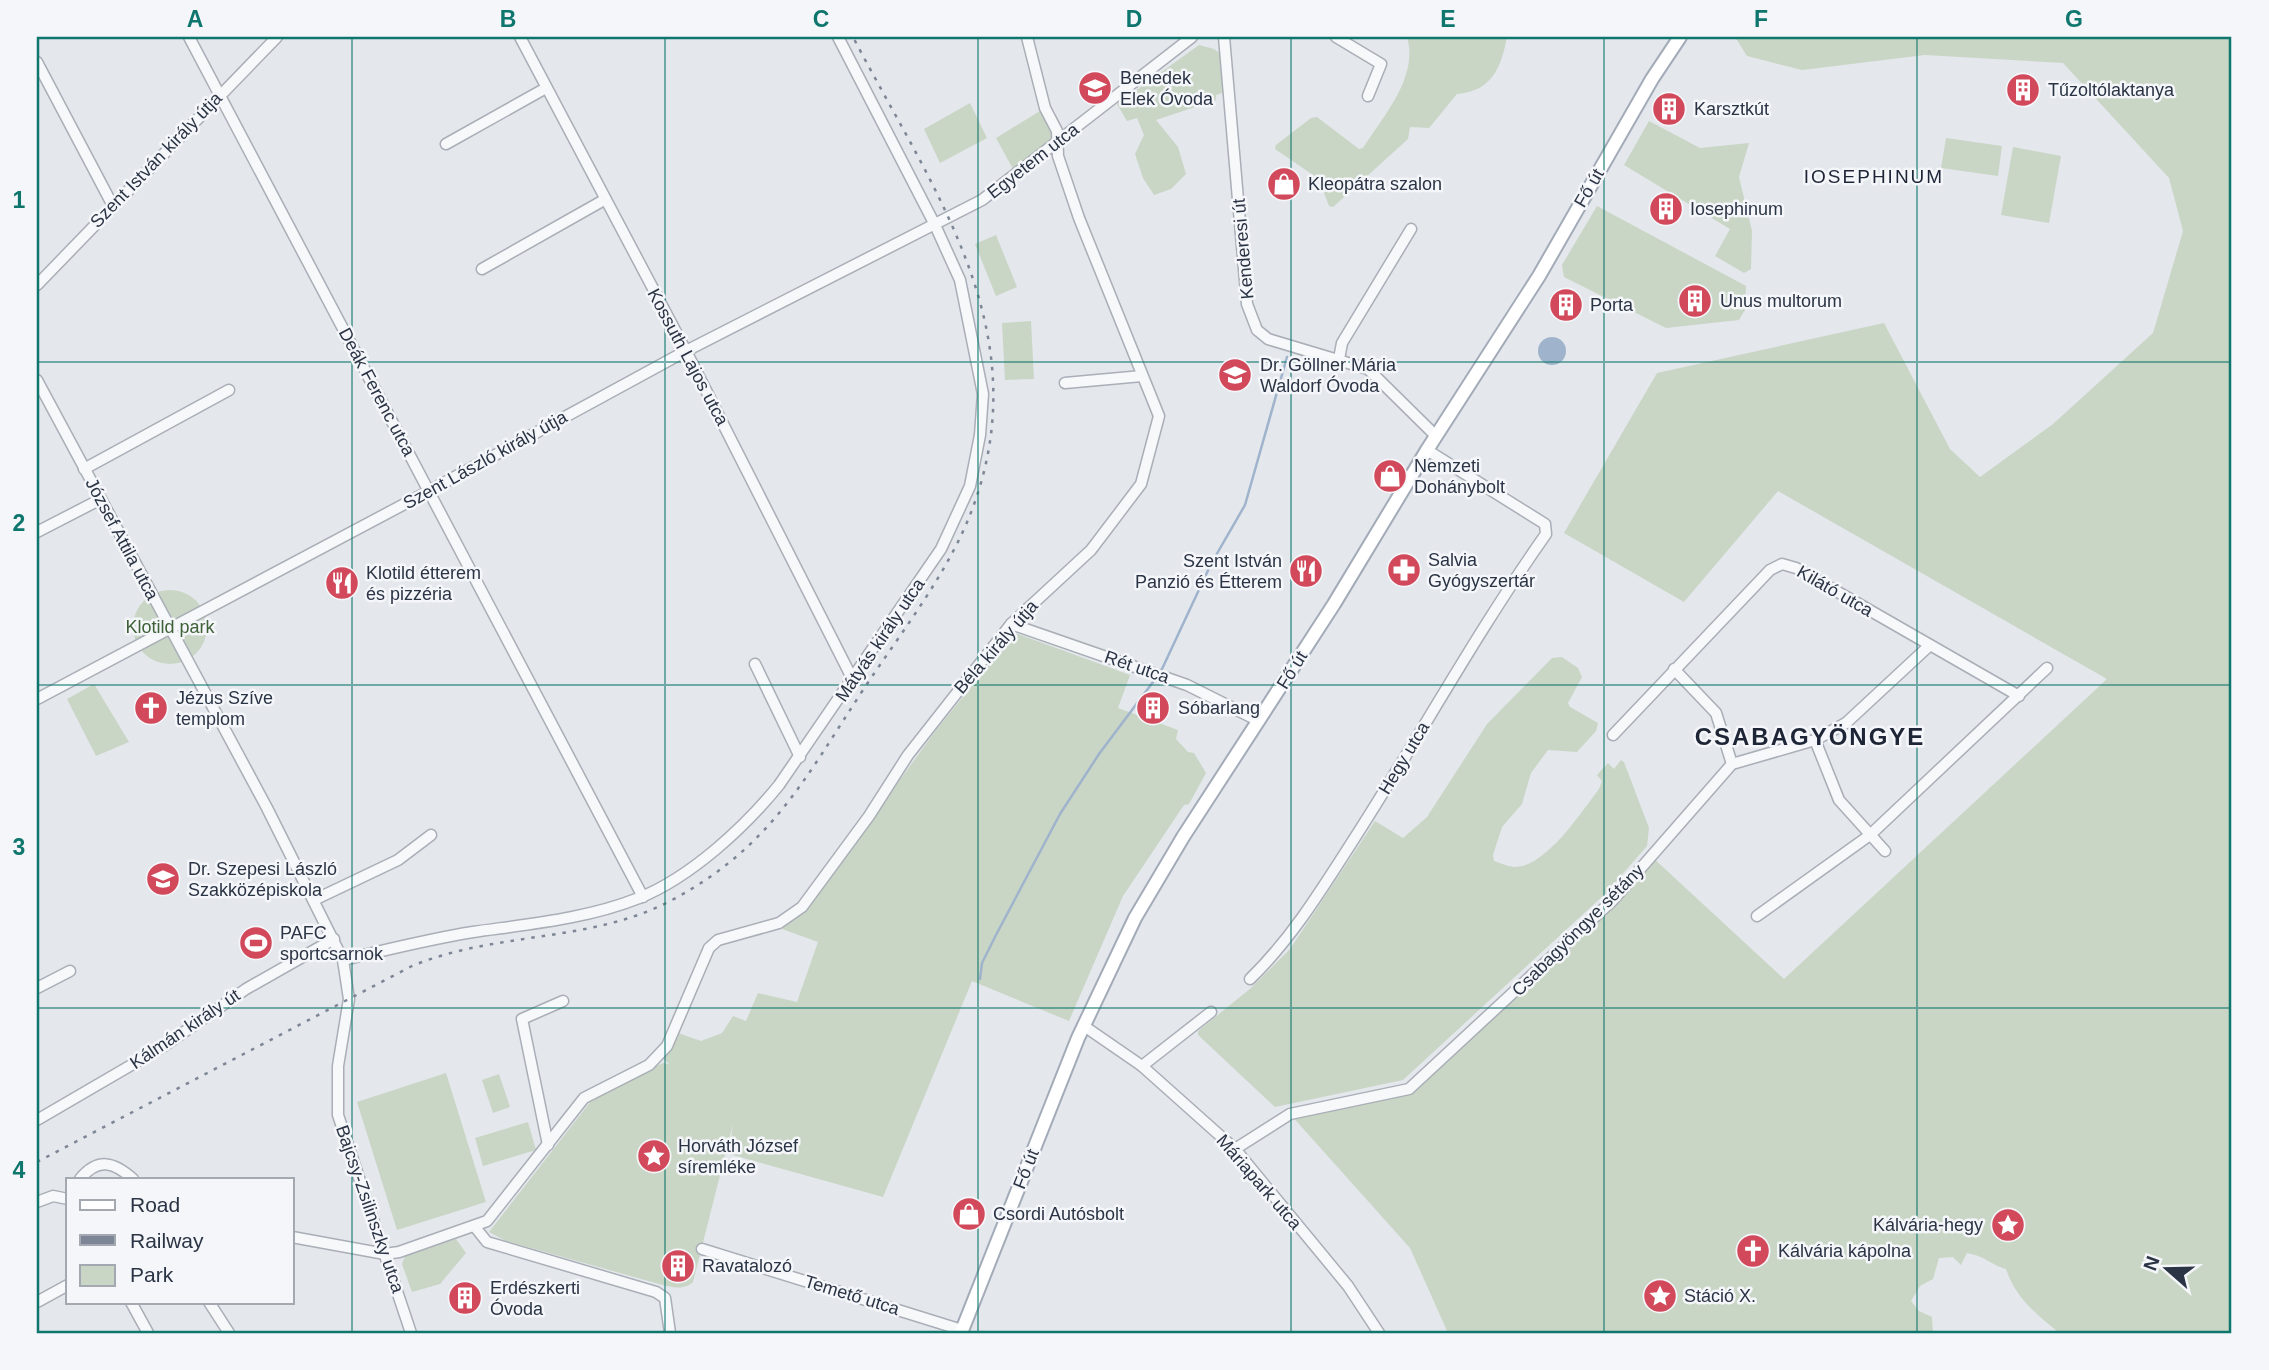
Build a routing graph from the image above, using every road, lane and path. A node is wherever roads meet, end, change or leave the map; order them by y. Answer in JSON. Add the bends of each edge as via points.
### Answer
{"nodes":[{"id":1,"x":189,"y":37,"type":"edge"},
{"id":2,"x":277,"y":37,"type":"edge"},
{"id":3,"x":838,"y":37,"type":"edge"},
{"id":4,"x":1027,"y":37,"type":"edge"},
{"id":5,"x":1192,"y":37,"type":"edge"},
{"id":6,"x":1336,"y":37,"type":"edge"},
{"id":7,"x":1680,"y":37,"type":"edge"},
{"id":8,"x":524,"y":38,"type":"edge"},
{"id":9,"x":1221,"y":38,"type":"edge"},
{"id":10,"x":37,"y":62,"type":"edge"},
{"id":11,"x":546,"y":88,"type":"junction"},
{"id":12,"x":219,"y":94,"type":"junction"},
{"id":13,"x":1368,"y":96,"type":"dead end"},
{"id":14,"x":1057,"y":143,"type":"junction"},
{"id":15,"x":446,"y":144,"type":"dead end"},
{"id":16,"x":604,"y":200,"type":"junction"},
{"id":17,"x":113,"y":206,"type":"junction"},
{"id":18,"x":935,"y":225,"type":"junction"},
{"id":19,"x":1411,"y":229,"type":"dead end"},
{"id":20,"x":482,"y":269,"type":"dead end"},
{"id":21,"x":37,"y":285,"type":"edge"},
{"id":22,"x":686,"y":351,"type":"junction"},
{"id":23,"x":1339,"y":359,"type":"junction"},
{"id":24,"x":1142,"y":376,"type":"junction"},
{"id":25,"x":37,"y":380,"type":"edge"},
{"id":26,"x":1065,"y":383,"type":"dead end"},
{"id":27,"x":229,"y":390,"type":"dead end"},
{"id":28,"x":1436,"y":436,"type":"junction"},
{"id":29,"x":1427,"y":450,"type":"junction"},
{"id":30,"x":85,"y":469,"type":"junction"},
{"id":31,"x":429,"y":491,"type":"junction"},
{"id":32,"x":101,"y":499,"type":"junction"},
{"id":33,"x":37,"y":532,"type":"edge"},
{"id":34,"x":1011,"y":624,"type":"junction"},
{"id":35,"x":170,"y":628,"type":"junction"},
{"id":36,"x":1929,"y":646,"type":"junction"},
{"id":37,"x":755,"y":664,"type":"dead end"},
{"id":38,"x":2047,"y":668,"type":"dead end"},
{"id":39,"x":1674,"y":669,"type":"junction"},
{"id":40,"x":852,"y":678,"type":"junction"},
{"id":41,"x":2019,"y":696,"type":"junction"},
{"id":42,"x":37,"y":699,"type":"edge"},
{"id":43,"x":1259,"y":721,"type":"junction"},
{"id":44,"x":1613,"y":735,"type":"dead end"},
{"id":45,"x":1815,"y":740,"type":"junction"},
{"id":46,"x":800,"y":757,"type":"junction"},
{"id":47,"x":1732,"y":764,"type":"junction"},
{"id":48,"x":431,"y":835,"type":"dead end"},
{"id":49,"x":1870,"y":835,"type":"junction"},
{"id":50,"x":1885,"y":851,"type":"dead end"},
{"id":51,"x":642,"y":897,"type":"junction"},
{"id":52,"x":314,"y":900,"type":"junction"},
{"id":53,"x":1757,"y":916,"type":"dead end"},
{"id":54,"x":334,"y":939,"type":"junction"},
{"id":55,"x":343,"y":960,"type":"junction"},
{"id":56,"x":70,"y":971,"type":"dead end"},
{"id":57,"x":1250,"y":979,"type":"dead end"},
{"id":58,"x":37,"y":988,"type":"edge"},
{"id":59,"x":563,"y":1001,"type":"dead end"},
{"id":60,"x":1211,"y":1012,"type":"dead end"},
{"id":61,"x":1084,"y":1026,"type":"junction"},
{"id":62,"x":1142,"y":1066,"type":"junction"},
{"id":63,"x":37,"y":1120,"type":"edge"},
{"id":64,"x":548,"y":1145,"type":"junction"},
{"id":65,"x":1235,"y":1149,"type":"junction"},
{"id":66,"x":81,"y":1178,"type":"edge"},
{"id":67,"x":132,"y":1178,"type":"edge"},
{"id":68,"x":66,"y":1199,"type":"edge"},
{"id":69,"x":37,"y":1202,"type":"edge"},
{"id":70,"x":475,"y":1227,"type":"junction"},
{"id":71,"x":294,"y":1237,"type":"edge"},
{"id":72,"x":702,"y":1249,"type":"dead end"},
{"id":73,"x":385,"y":1254,"type":"junction"},
{"id":74,"x":66,"y":1286,"type":"edge"},
{"id":75,"x":37,"y":1302,"type":"edge"},
{"id":76,"x":132,"y":1304,"type":"edge"},
{"id":77,"x":210,"y":1304,"type":"edge"},
{"id":78,"x":962,"y":1332,"type":"edge"},
{"id":79,"x":149,"y":1333,"type":"edge"},
{"id":80,"x":229,"y":1333,"type":"edge"},
{"id":81,"x":411,"y":1333,"type":"edge"},
{"id":82,"x":670,"y":1333,"type":"edge"},
{"id":83,"x":1379,"y":1333,"type":"edge"}],
"edges":[{"from":1,"to":12,"type":"street","name":"Deák Ferenc utca"},
{"from":2,"to":12,"type":"street","name":"Szent István király útja"},
{"from":3,"to":18,"type":"street","name":"Mátyás király utca"},
{"from":4,"to":14,"type":"street","name":"Béla király útja"},
{"from":5,"to":14,"type":"street","name":"Egyetem utca"},
{"from":6,"to":13,"type":"street","via":[[1381,64]]},
{"from":7,"to":28,"type":"main road","name":"Fő út","via":[[1539,276]]},
{"from":8,"to":11,"type":"street","name":"Kossuth Lajos utca"},
{"from":9,"to":23,"type":"street","name":"Kenderesi út","via":[[1250,318],[1268,339]]},
{"from":10,"to":17,"type":"street"},
{"from":11,"to":15,"type":"street"},
{"from":11,"to":16,"type":"street","name":"Kossuth Lajos utca"},
{"from":12,"to":17,"type":"street","name":"Szent István király útja"},
{"from":12,"to":31,"type":"street","name":"Deák Ferenc utca"},
{"from":14,"to":18,"type":"street","name":"Egyetem utca","via":[[990,195]]},
{"from":14,"to":24,"type":"street","name":"Béla király útja","via":[[1079,218]]},
{"from":16,"to":20,"type":"street"},
{"from":16,"to":22,"type":"street","name":"Kossuth Lajos utca"},
{"from":17,"to":21,"type":"street","name":"Szent István király útja"},
{"from":18,"to":22,"type":"street","name":"Szent László király útja"},
{"from":18,"to":40,"type":"street","name":"Mátyás király utca","via":[[960,280],[976,352],[983,394],[980,435],[970,485],[941,549]]},
{"from":19,"to":23,"type":"street","via":[[1342,343]]},
{"from":22,"to":31,"type":"street","name":"Szent László király útja"},
{"from":22,"to":40,"type":"street","name":"Kossuth Lajos utca"},
{"from":23,"to":28,"type":"street","name":"Kenderesi út","via":[[1368,369]]},
{"from":24,"to":26,"type":"street"},
{"from":24,"to":34,"type":"street","name":"Béla király útja","via":[[1159,416],[1138,491],[1085,556]]},
{"from":25,"to":30,"type":"street","name":"József Attila utca"},
{"from":27,"to":30,"type":"street"},
{"from":28,"to":29,"type":"main road","name":"Fő út"},
{"from":29,"to":43,"type":"main road","name":"Fő út"},
{"from":29,"to":57,"type":"street","name":"Hegy utca","via":[[1547,529],[1322,888],[1283,945]]},
{"from":30,"to":32,"type":"street","name":"József Attila utca"},
{"from":31,"to":35,"type":"street","name":"Szent László király útja"},
{"from":31,"to":51,"type":"street","name":"Deák Ferenc utca"},
{"from":32,"to":33,"type":"street"},
{"from":32,"to":35,"type":"street","name":"József Attila utca"},
{"from":34,"to":43,"type":"street","name":"Rét utca","via":[[1205,692]]},
{"from":34,"to":64,"type":"street","name":"Béla király útja","via":[[908,755],[802,907],[779,923],[718,940],[709,948],[667,1046],[649,1065],[584,1098]]},
{"from":35,"to":42,"type":"street","name":"Szent László király útja"},
{"from":35,"to":52,"type":"street","name":"József Attila utca"},
{"from":36,"to":39,"type":"street","name":"Kilátó utca","via":[[1796,568],[1782,565],[1770,570]]},
{"from":36,"to":41,"type":"street","name":"Kilátó utca"},
{"from":36,"to":45,"type":"street","via":[[1846,723]]},
{"from":37,"to":46,"type":"street"},
{"from":38,"to":41,"type":"street"},
{"from":39,"to":44,"type":"street","name":"Kilátó utca"},
{"from":39,"to":47,"type":"street","via":[[1716,713]]},
{"from":40,"to":46,"type":"street","name":"Mátyás király utca"},
{"from":41,"to":49,"type":"street"},
{"from":43,"to":61,"type":"main road","name":"Fő út","via":[[1156,883]]},
{"from":45,"to":47,"type":"street"},
{"from":45,"to":49,"type":"street","via":[[1839,800]]},
{"from":46,"to":51,"type":"street","name":"Mátyás király utca","via":[[764,805],[732,837]]},
{"from":47,"to":65,"type":"street","name":"Csabagyöngye sétány","via":[[1613,900],[1409,1089],[1290,1114]]},
{"from":48,"to":52,"type":"street","via":[[398,860]]},
{"from":49,"to":50,"type":"street"},
{"from":49,"to":53,"type":"street"},
{"from":51,"to":55,"type":"street","name":"Mátyás király utca","via":[[552,922],[473,932]]},
{"from":52,"to":54,"type":"street","name":"József Attila utca"},
{"from":54,"to":55,"type":"street","name":"József Attila utca"},
{"from":54,"to":63,"type":"street","name":"Kálmán király út"},
{"from":55,"to":73,"type":"street","name":"Bajcsy-Zsilinszky utca","via":[[349,999],[338,1066],[338,1115]]},
{"from":56,"to":58,"type":"street"},
{"from":59,"to":64,"type":"street","via":[[522,1019]]},
{"from":60,"to":62,"type":"street"},
{"from":61,"to":62,"type":"street","name":"Máriapark utca"},
{"from":61,"to":78,"type":"main road","name":"Fő út"},
{"from":62,"to":65,"type":"street","name":"Máriapark utca"},
{"from":64,"to":70,"type":"street","name":"Béla király útja","via":[[496,1212]]},
{"from":65,"to":83,"type":"street","name":"Máriapark utca","via":[[1348,1286]]},
{"from":66,"to":67,"type":"street","via":[[107,1162]]},
{"from":68,"to":69,"type":"street","via":[[53,1196]]},
{"from":70,"to":73,"type":"street","name":"Béla király útja"},
{"from":70,"to":82,"type":"street","via":[[487,1242],[656,1292],[665,1298]]},
{"from":71,"to":73,"type":"street"},
{"from":72,"to":78,"type":"street","name":"Temető utca"},
{"from":73,"to":81,"type":"street","name":"Bajcsy-Zsilinszky utca"},
{"from":74,"to":75,"type":"street"},
{"from":76,"to":79,"type":"street"},
{"from":77,"to":80,"type":"street"}]}
